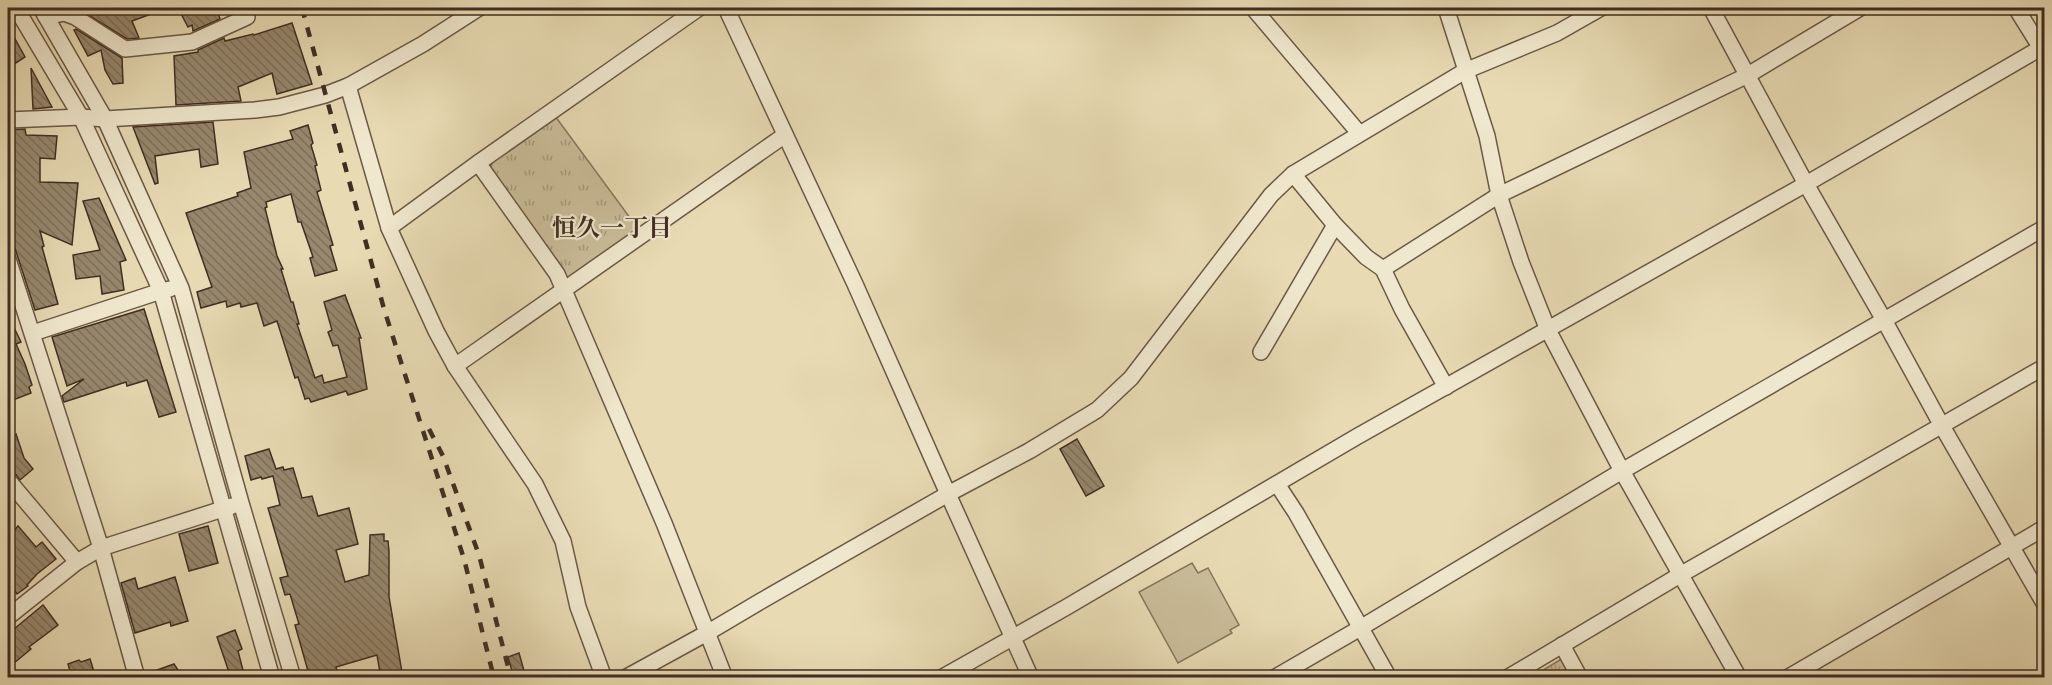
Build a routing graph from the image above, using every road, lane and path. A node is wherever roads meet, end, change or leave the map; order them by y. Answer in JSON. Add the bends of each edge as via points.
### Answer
{"nodes":[{"id":1,"x":16,"y":8,"type":"edge"},
{"id":2,"x":479,"y":8,"type":"edge"},
{"id":3,"x":699,"y":8,"type":"edge"},
{"id":4,"x":726,"y":8,"type":"edge"},
{"id":5,"x":1252,"y":8,"type":"edge"},
{"id":6,"x":1446,"y":8,"type":"edge"},
{"id":7,"x":1601,"y":8,"type":"edge"},
{"id":8,"x":1712,"y":8,"type":"edge"},
{"id":9,"x":1860,"y":8,"type":"edge"},
{"id":10,"x":2016,"y":8,"type":"edge"},
{"id":11,"x":44,"y":12,"type":"edge"},
{"id":12,"x":247,"y":17,"type":"dead end"},
{"id":13,"x":2044,"y":49,"type":"edge"},
{"id":14,"x":1465,"y":71,"type":"junction"},
{"id":15,"x":1748,"y":75,"type":"junction"},
{"id":16,"x":348,"y":86,"type":"junction"},
{"id":17,"x":81,"y":117,"type":"junction"},
{"id":18,"x":105,"y":119,"type":"junction"},
{"id":19,"x":8,"y":120,"type":"edge"},
{"id":20,"x":1359,"y":134,"type":"junction"},
{"id":21,"x":785,"y":135,"type":"junction"},
{"id":22,"x":478,"y":163,"type":"junction"},
{"id":23,"x":1293,"y":174,"type":"junction"},
{"id":24,"x":1806,"y":184,"type":"junction"},
{"id":25,"x":1500,"y":195,"type":"junction"},
{"id":26,"x":1335,"y":225,"type":"junction"},
{"id":27,"x":389,"y":228,"type":"junction"},
{"id":28,"x":2044,"y":228,"type":"edge"},
{"id":29,"x":8,"y":259,"type":"edge"},
{"id":30,"x":1383,"y":269,"type":"junction"},
{"id":31,"x":181,"y":288,"type":"junction"},
{"id":32,"x":564,"y":290,"type":"junction"},
{"id":33,"x":161,"y":291,"type":"junction"},
{"id":34,"x":1884,"y":320,"type":"junction"},
{"id":35,"x":1548,"y":330,"type":"junction"},
{"id":36,"x":33,"y":333,"type":"junction"},
{"id":37,"x":1261,"y":352,"type":"dead end"},
{"id":38,"x":455,"y":366,"type":"junction"},
{"id":39,"x":2044,"y":367,"type":"edge"},
{"id":40,"x":1446,"y":387,"type":"junction"},
{"id":41,"x":1942,"y":426,"type":"junction"},
{"id":42,"x":1622,"y":471,"type":"junction"},
{"id":43,"x":8,"y":480,"type":"edge"},
{"id":44,"x":1277,"y":484,"type":"junction"},
{"id":45,"x":948,"y":494,"type":"junction"},
{"id":46,"x":241,"y":503,"type":"junction"},
{"id":47,"x":223,"y":509,"type":"junction"},
{"id":48,"x":2044,"y":528,"type":"edge"},
{"id":49,"x":2011,"y":547,"type":"junction"},
{"id":50,"x":101,"y":548,"type":"junction"},
{"id":51,"x":77,"y":562,"type":"junction"},
{"id":52,"x":1680,"y":575,"type":"junction"},
{"id":53,"x":2044,"y":603,"type":"edge"},
{"id":54,"x":8,"y":617,"type":"edge"},
{"id":55,"x":1362,"y":627,"type":"junction"},
{"id":56,"x":707,"y":633,"type":"junction"},
{"id":57,"x":1014,"y":636,"type":"junction"},
{"id":58,"x":1562,"y":645,"type":"junction"},
{"id":59,"x":136,"y":678,"type":"edge"},
{"id":60,"x":272,"y":678,"type":"edge"},
{"id":61,"x":293,"y":678,"type":"edge"},
{"id":62,"x":604,"y":678,"type":"edge"},
{"id":63,"x":625,"y":678,"type":"edge"},
{"id":64,"x":725,"y":678,"type":"edge"},
{"id":65,"x":941,"y":678,"type":"edge"},
{"id":66,"x":1031,"y":678,"type":"edge"},
{"id":67,"x":1274,"y":678,"type":"edge"},
{"id":68,"x":1389,"y":678,"type":"edge"},
{"id":69,"x":1507,"y":678,"type":"edge"},
{"id":70,"x":1580,"y":678,"type":"edge"},
{"id":71,"x":1739,"y":678,"type":"edge"},
{"id":72,"x":1787,"y":678,"type":"edge"}],
"edges":[{"from":1,"to":17,"type":"street"},
{"from":2,"to":16,"type":"street"},
{"from":3,"to":22,"type":"street"},
{"from":4,"to":21,"type":"street"},
{"from":5,"to":20,"type":"street"},
{"from":6,"to":14,"type":"street"},
{"from":7,"to":14,"type":"street","via":[[1557,33]]},
{"from":8,"to":15,"type":"street"},
{"from":9,"to":15,"type":"street"},
{"from":10,"to":13,"type":"street"},
{"from":11,"to":12,"type":"street","via":[[75,17],[125,49],[192,42]]},
{"from":11,"to":18,"type":"street"},
{"from":13,"to":24,"type":"street"},
{"from":14,"to":20,"type":"street"},
{"from":14,"to":25,"type":"street","via":[[1487,136]]},
{"from":15,"to":24,"type":"street"},
{"from":15,"to":25,"type":"street"},
{"from":16,"to":18,"type":"street","via":[[279,107]]},
{"from":16,"to":27,"type":"street"},
{"from":17,"to":18,"type":"street"},
{"from":17,"to":19,"type":"street"},
{"from":17,"to":33,"type":"street"},
{"from":18,"to":31,"type":"street"},
{"from":20,"to":23,"type":"street"},
{"from":21,"to":32,"type":"street"},
{"from":21,"to":45,"type":"street"},
{"from":22,"to":27,"type":"street"},
{"from":22,"to":32,"type":"street","via":[[557,274]]},
{"from":23,"to":26,"type":"street"},
{"from":23,"to":45,"type":"street","via":[[1271,195],[1131,378],[1097,410]]},
{"from":24,"to":34,"type":"street"},
{"from":24,"to":35,"type":"street"},
{"from":25,"to":30,"type":"street"},
{"from":25,"to":35,"type":"street"},
{"from":26,"to":30,"type":"street"},
{"from":26,"to":37,"type":"street"},
{"from":27,"to":38,"type":"street"},
{"from":28,"to":34,"type":"street"},
{"from":29,"to":36,"type":"street"},
{"from":30,"to":40,"type":"street"},
{"from":31,"to":33,"type":"street"},
{"from":31,"to":46,"type":"street"},
{"from":32,"to":38,"type":"street"},
{"from":32,"to":56,"type":"street"},
{"from":33,"to":36,"type":"street"},
{"from":33,"to":47,"type":"street"},
{"from":34,"to":41,"type":"street"},
{"from":34,"to":42,"type":"street"},
{"from":35,"to":40,"type":"street"},
{"from":35,"to":42,"type":"street"},
{"from":36,"to":50,"type":"street"},
{"from":38,"to":62,"type":"street","via":[[535,484],[563,541],[578,607]]},
{"from":39,"to":41,"type":"street"},
{"from":40,"to":44,"type":"street"},
{"from":41,"to":49,"type":"street"},
{"from":41,"to":52,"type":"street"},
{"from":42,"to":52,"type":"street"},
{"from":42,"to":55,"type":"street"},
{"from":43,"to":51,"type":"street"},
{"from":44,"to":55,"type":"street"},
{"from":44,"to":57,"type":"street"},
{"from":45,"to":56,"type":"street"},
{"from":45,"to":57,"type":"street"},
{"from":46,"to":47,"type":"street"},
{"from":46,"to":61,"type":"street"},
{"from":47,"to":50,"type":"street"},
{"from":47,"to":60,"type":"street"},
{"from":48,"to":49,"type":"street"},
{"from":49,"to":53,"type":"street"},
{"from":49,"to":72,"type":"street"},
{"from":50,"to":51,"type":"street"},
{"from":50,"to":59,"type":"street"},
{"from":51,"to":54,"type":"street"},
{"from":52,"to":58,"type":"street"},
{"from":52,"to":71,"type":"street"},
{"from":55,"to":67,"type":"street"},
{"from":55,"to":68,"type":"street"},
{"from":56,"to":63,"type":"street"},
{"from":56,"to":64,"type":"street"},
{"from":57,"to":65,"type":"street"},
{"from":57,"to":66,"type":"street"},
{"from":58,"to":69,"type":"street"},
{"from":58,"to":70,"type":"street"}]}
